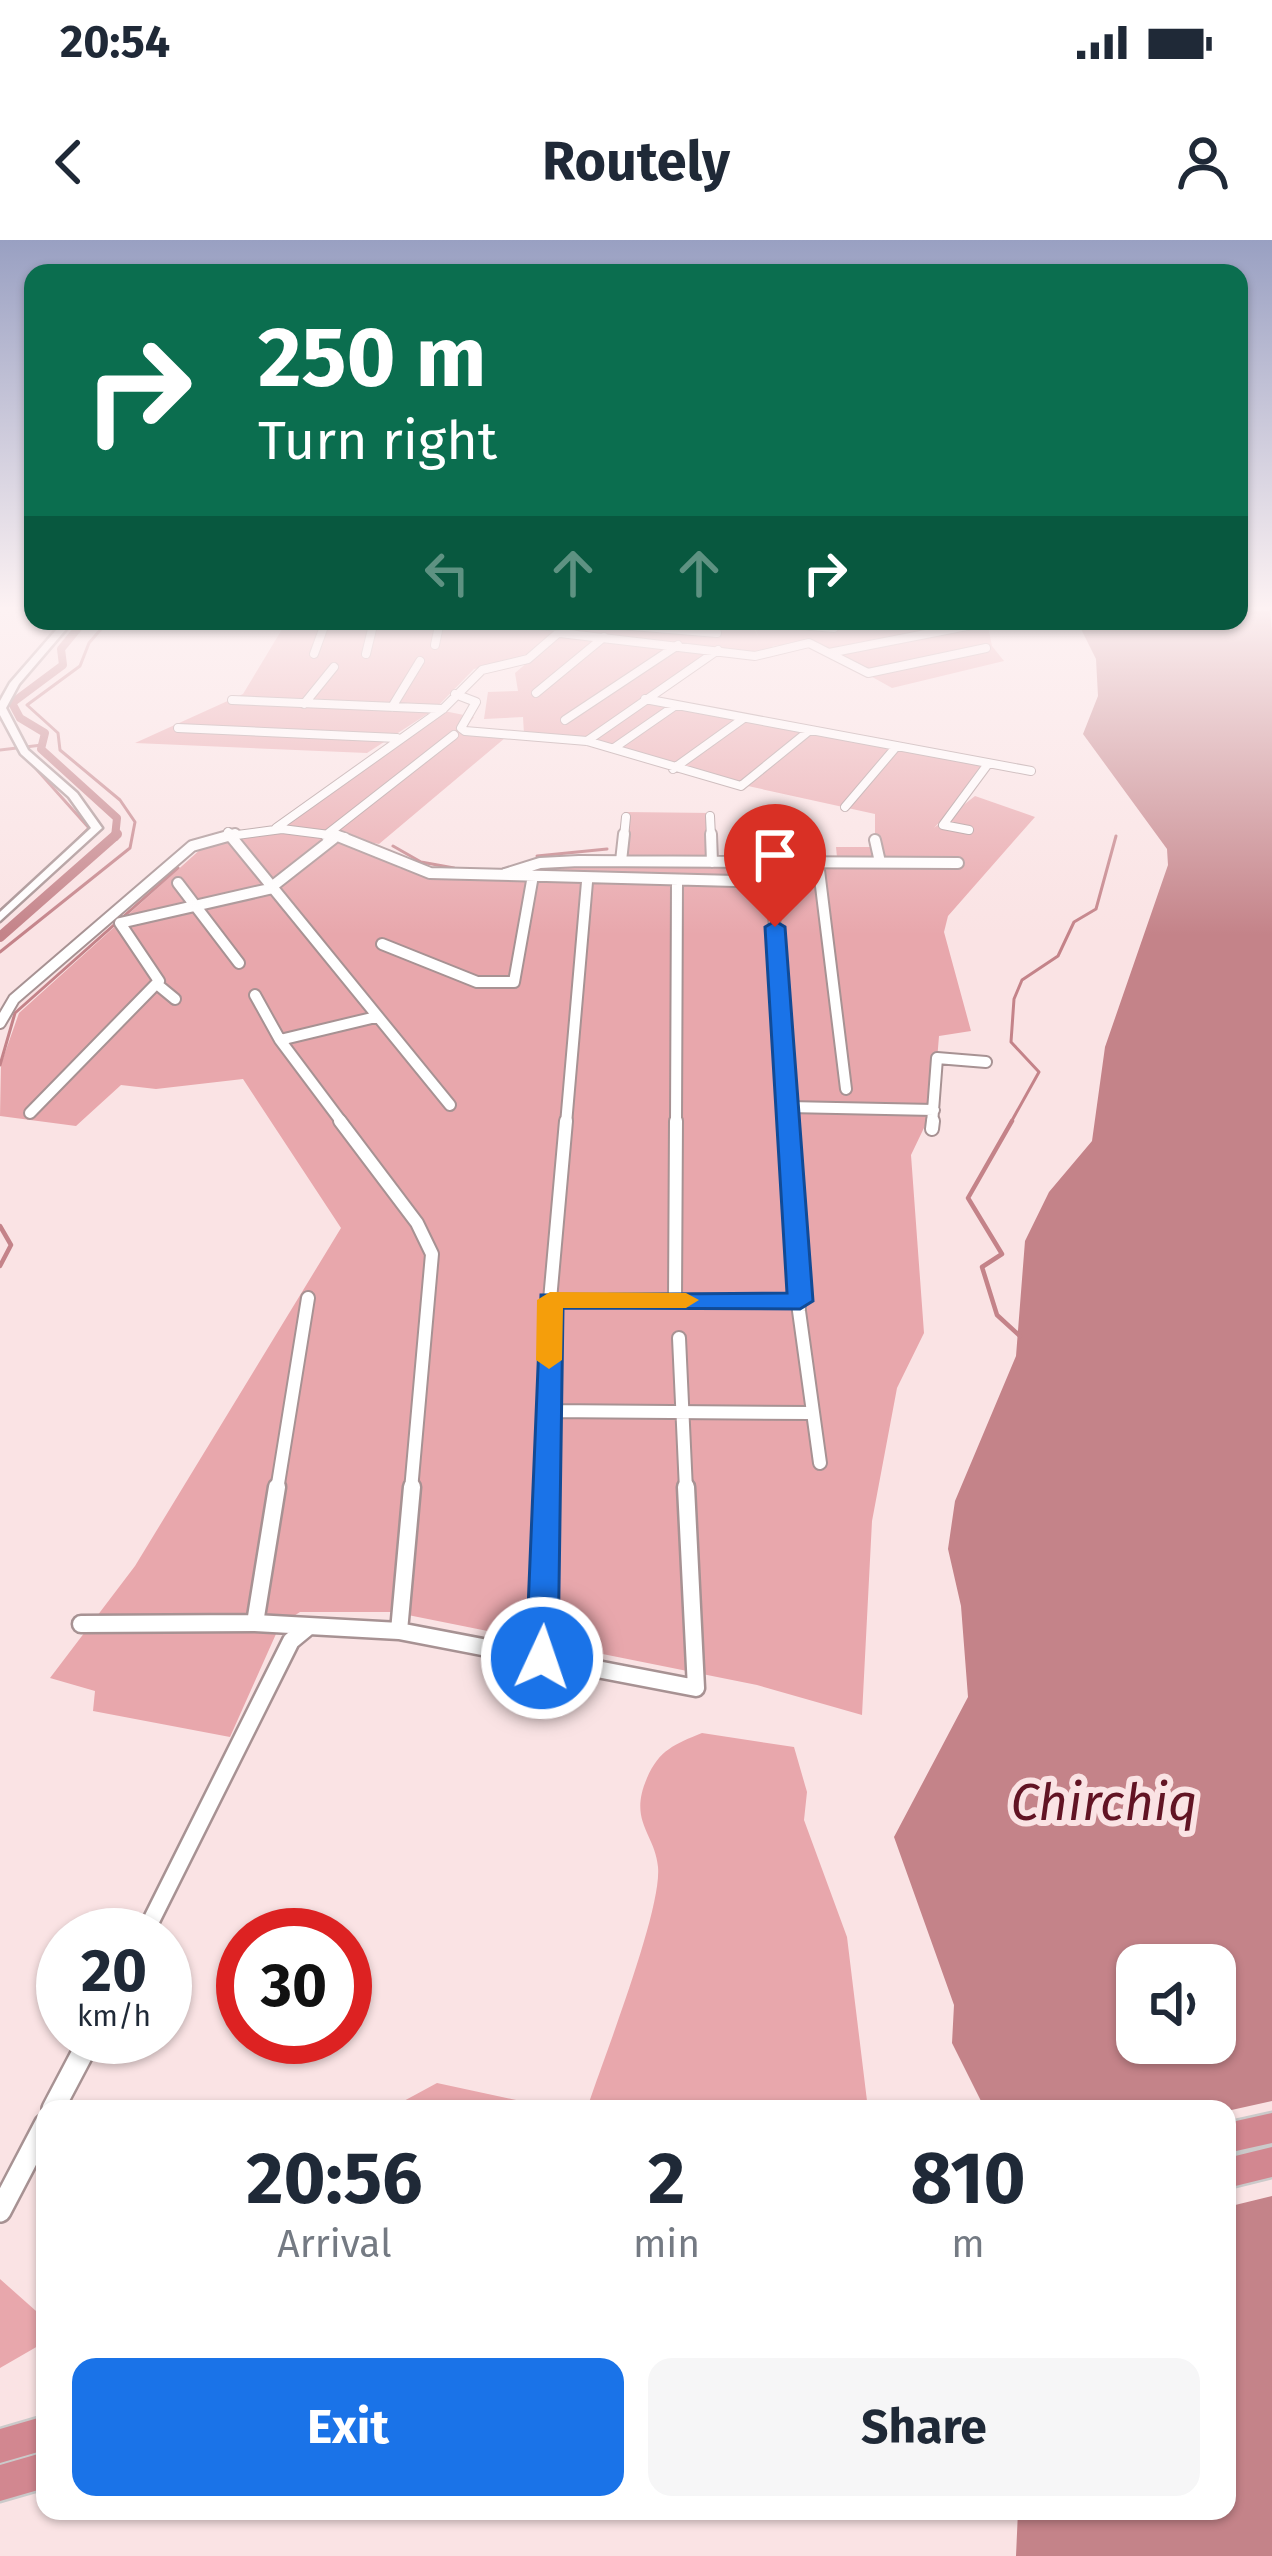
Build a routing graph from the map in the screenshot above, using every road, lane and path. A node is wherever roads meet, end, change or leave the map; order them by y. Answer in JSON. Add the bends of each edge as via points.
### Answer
{"nodes":[{"id":1,"x":7,"y":719,"type":"edge"},
{"id":2,"x":427,"y":719,"type":"edge"},
{"id":3,"x":467,"y":719,"type":"edge"},
{"id":4,"x":617,"y":719,"type":"edge"},
{"id":5,"x":656,"y":719,"type":"edge"},
{"id":6,"x":743,"y":719,"type":"edge"},
{"id":7,"x":751,"y":719,"type":"edge"},
{"id":8,"x":178,"y":728,"type":"dead end"},
{"id":9,"x":810,"y":730,"type":"junction"},
{"id":10,"x":454,"y":735,"type":"dead end"},
{"id":11,"x":397,"y":738,"type":"junction"},
{"id":12,"x":587,"y":741,"type":"junction"},
{"id":13,"x":896,"y":747,"type":"junction"},
{"id":14,"x":614,"y":748,"type":"junction"},
{"id":15,"x":988,"y":764,"type":"junction"},
{"id":16,"x":674,"y":769,"type":"junction"},
{"id":17,"x":1031,"y":771,"type":"dead end"},
{"id":18,"x":845,"y":807,"type":"dead end"},
{"id":19,"x":710,"y":816,"type":"dead end"},
{"id":20,"x":626,"y":817,"type":"dead end"},
{"id":21,"x":276,"y":828,"type":"junction"},
{"id":22,"x":969,"y":830,"type":"dead end"},
{"id":23,"x":228,"y":832,"type":"junction"},
{"id":24,"x":329,"y":837,"type":"junction"},
{"id":25,"x":875,"y":840,"type":"dead end"},
{"id":26,"x":621,"y":861,"type":"junction"},
{"id":27,"x":712,"y":862,"type":"junction"},
{"id":28,"x":818,"y":862,"type":"junction"},
{"id":29,"x":880,"y":862,"type":"junction"},
{"id":30,"x":958,"y":863,"type":"dead end"},
{"id":31,"x":495,"y":878,"type":"junction"},
{"id":32,"x":532,"y":880,"type":"junction"},
{"id":33,"x":587,"y":881,"type":"junction"},
{"id":34,"x":677,"y":881,"type":"junction"},
{"id":35,"x":178,"y":883,"type":"dead end"},
{"id":36,"x":269,"y":889,"type":"junction"},
{"id":37,"x":194,"y":904,"type":"junction"},
{"id":38,"x":0,"y":918,"type":"edge"},
{"id":39,"x":106,"y":920,"type":"junction"},
{"id":40,"x":120,"y":922,"type":"junction"},
{"id":41,"x":382,"y":944,"type":"dead end"},
{"id":42,"x":239,"y":963,"type":"dead end"},
{"id":43,"x":158,"y":985,"type":"junction"},
{"id":44,"x":255,"y":995,"type":"dead end"},
{"id":45,"x":14,"y":999,"type":"junction"},
{"id":46,"x":175,"y":999,"type":"dead end"},
{"id":47,"x":0,"y":1001,"type":"edge"},
{"id":48,"x":376,"y":1017,"type":"junction"},
{"id":49,"x":0,"y":1023,"type":"edge"},
{"id":50,"x":280,"y":1040,"type":"junction"},
{"id":51,"x":986,"y":1062,"type":"dead end"},
{"id":52,"x":845,"y":1089,"type":"dead end"},
{"id":53,"x":450,"y":1105,"type":"dead end"},
{"id":54,"x":788,"y":1107,"type":"junction"},
{"id":55,"x":934,"y":1110,"type":"junction"},
{"id":56,"x":31,"y":1113,"type":"dead end"},
{"id":57,"x":932,"y":1129,"type":"dead end"},
{"id":58,"x":308,"y":1298,"type":"dead end"},
{"id":59,"x":550,"y":1300,"type":"junction"},
{"id":60,"x":674,"y":1300,"type":"junction"},
{"id":61,"x":800,"y":1301,"type":"junction"},
{"id":62,"x":679,"y":1338,"type":"dead end"},
{"id":63,"x":548,"y":1412,"type":"junction"},
{"id":64,"x":679,"y":1412,"type":"junction"},
{"id":65,"x":811,"y":1413,"type":"junction"},
{"id":66,"x":820,"y":1463,"type":"dead end"},
{"id":67,"x":254,"y":1622,"type":"junction"},
{"id":68,"x":81,"y":1624,"type":"dead end"},
{"id":69,"x":308,"y":1627,"type":"junction"},
{"id":70,"x":399,"y":1631,"type":"junction"},
{"id":71,"x":542,"y":1658,"type":"junction"},
{"id":72,"x":158,"y":1908,"type":"edge"},
{"id":73,"x":77,"y":2064,"type":"edge"},
{"id":74,"x":58,"y":2100,"type":"edge"},
{"id":75,"x":1272,"y":2128,"type":"edge"},
{"id":76,"x":1236,"y":2136,"type":"edge"},
{"id":77,"x":36,"y":2142,"type":"edge"},
{"id":78,"x":1272,"y":2162,"type":"edge"},
{"id":79,"x":1236,"y":2171,"type":"edge"},
{"id":80,"x":0,"y":2211,"type":"edge"},
{"id":81,"x":36,"y":2436,"type":"edge"},
{"id":82,"x":0,"y":2446,"type":"edge"},
{"id":83,"x":36,"y":2473,"type":"edge"},
{"id":84,"x":0,"y":2483,"type":"edge"}],
"edges":[{"from":1,"to":38,"type":"street","via":[[24,752],[98,828]]},
{"from":2,"to":11,"type":"street"},
{"from":3,"to":12,"type":"street","via":[[461,729]]},
{"from":4,"to":12,"type":"street"},
{"from":5,"to":14,"type":"street"},
{"from":6,"to":16,"type":"street"},
{"from":7,"to":9,"type":"street"},
{"from":8,"to":11,"type":"street"},
{"from":9,"to":13,"type":"street"},
{"from":9,"to":16,"type":"street","via":[[741,785]]},
{"from":10,"to":24,"type":"street"},
{"from":11,"to":21,"type":"street"},
{"from":12,"to":14,"type":"street"},
{"from":13,"to":15,"type":"street"},
{"from":13,"to":18,"type":"street"},
{"from":14,"to":16,"type":"street"},
{"from":15,"to":17,"type":"street"},
{"from":15,"to":22,"type":"street","via":[[944,825]]},
{"from":19,"to":27,"type":"street"},
{"from":20,"to":26,"type":"street"},
{"from":21,"to":23,"type":"street"},
{"from":21,"to":24,"type":"street"},
{"from":23,"to":36,"type":"street"},
{"from":23,"to":39,"type":"street","via":[[192,846]]},
{"from":24,"to":31,"type":"street","via":[[370,845],[410,870]]},
{"from":24,"to":36,"type":"street"},
{"from":25,"to":29,"type":"street"},
{"from":26,"to":27,"type":"street"},
{"from":26,"to":31,"type":"street","via":[[540,863]]},
{"from":27,"to":28,"type":"street"},
{"from":28,"to":29,"type":"street"},
{"from":28,"to":52,"type":"street"},
{"from":29,"to":30,"type":"street"},
{"from":31,"to":32,"type":"street"},
{"from":32,"to":33,"type":"street"},
{"from":32,"to":41,"type":"street","via":[[514,982],[477,982]]},
{"from":33,"to":34,"type":"street"},
{"from":33,"to":59,"type":"street"},
{"from":34,"to":54,"type":"street","via":[[772,882]]},
{"from":34,"to":60,"type":"street"},
{"from":35,"to":37,"type":"street"},
{"from":36,"to":37,"type":"street"},
{"from":36,"to":48,"type":"street"},
{"from":37,"to":40,"type":"street"},
{"from":37,"to":42,"type":"street"},
{"from":39,"to":40,"type":"street"},
{"from":39,"to":45,"type":"street"},
{"from":40,"to":43,"type":"street"},
{"from":43,"to":46,"type":"street"},
{"from":43,"to":56,"type":"street"},
{"from":44,"to":50,"type":"street"},
{"from":45,"to":47,"type":"street"},
{"from":45,"to":49,"type":"street"},
{"from":48,"to":50,"type":"street"},
{"from":48,"to":53,"type":"street"},
{"from":50,"to":70,"type":"street","via":[[432,1254]]},
{"from":51,"to":55,"type":"street","via":[[937,1058]]},
{"from":54,"to":55,"type":"street"},
{"from":54,"to":61,"type":"street"},
{"from":55,"to":57,"type":"street"},
{"from":58,"to":67,"type":"street"},
{"from":59,"to":60,"type":"street"},
{"from":59,"to":63,"type":"street"},
{"from":60,"to":61,"type":"street"},
{"from":61,"to":65,"type":"street"},
{"from":62,"to":64,"type":"street"},
{"from":63,"to":64,"type":"street"},
{"from":63,"to":71,"type":"street"},
{"from":64,"to":65,"type":"street"},
{"from":64,"to":71,"type":"street","via":[[696,1688]]},
{"from":65,"to":66,"type":"street"},
{"from":67,"to":68,"type":"street"},
{"from":67,"to":69,"type":"street"},
{"from":69,"to":70,"type":"street"},
{"from":69,"to":72,"type":"street","via":[[291,1641]]},
{"from":70,"to":71,"type":"street"},
{"from":73,"to":74,"type":"street"},
{"from":75,"to":76,"type":"highway"},
{"from":77,"to":80,"type":"street"},
{"from":78,"to":79,"type":"highway"},
{"from":81,"to":82,"type":"highway"},
{"from":83,"to":84,"type":"highway"}]}
